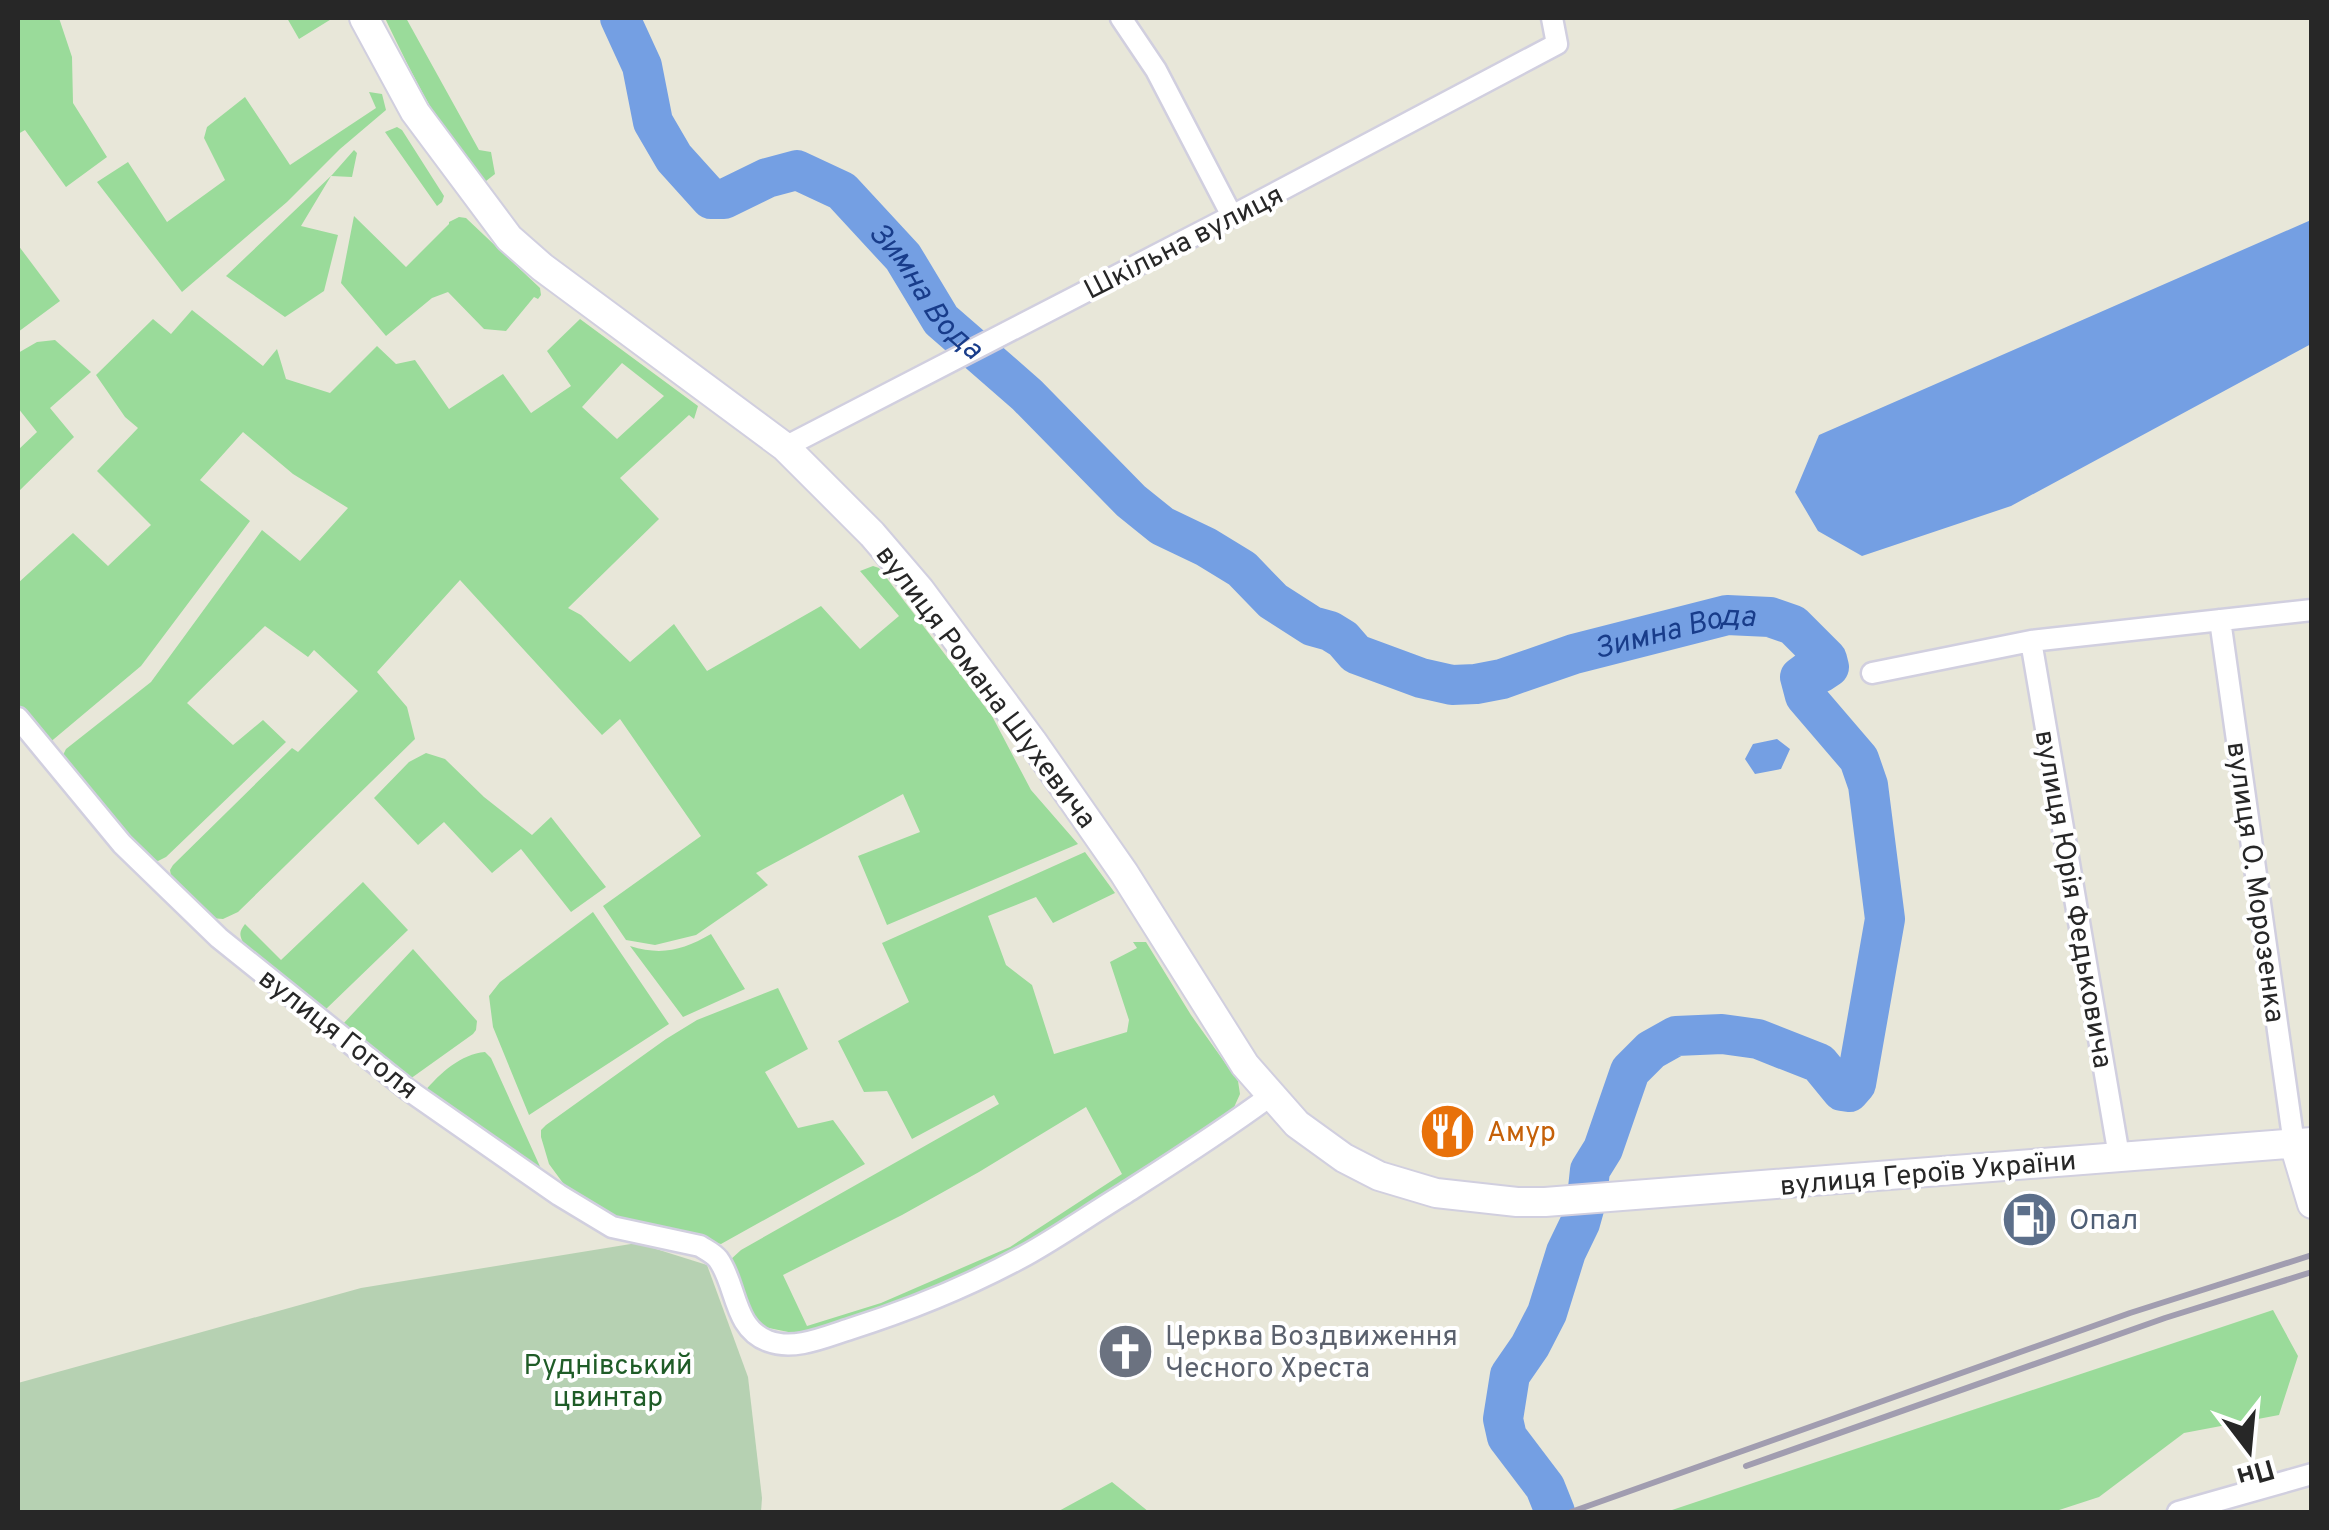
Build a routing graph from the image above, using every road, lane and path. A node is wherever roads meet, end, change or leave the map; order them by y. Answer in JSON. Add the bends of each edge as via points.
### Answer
{"nodes":[{"id":1,"x":364,"y":18,"type":"edge"},
{"id":2,"x":1121,"y":18,"type":"edge"},
{"id":3,"x":1552,"y":18,"type":"edge"},
{"id":4,"x":1232,"y":216,"type":"junction"},
{"id":5,"x":785,"y":447,"type":"junction"},
{"id":6,"x":2312,"y":610,"type":"edge"},
{"id":7,"x":2220,"y":620,"type":"junction"},
{"id":8,"x":2031,"y":641,"type":"junction"},
{"id":9,"x":1872,"y":673,"type":"dead end"},
{"id":10,"x":18,"y":718,"type":"edge"},
{"id":11,"x":1270,"y":1096,"type":"junction"},
{"id":12,"x":2303,"y":1143,"type":"edge"},
{"id":13,"x":2120,"y":1156,"type":"junction"},
{"id":14,"x":1545,"y":1202,"type":"joint"},
{"id":15,"x":2312,"y":1204,"type":"edge"},
{"id":16,"x":2312,"y":1474,"type":"edge"},
{"id":17,"x":2178,"y":1512,"type":"edge"}],
"edges":[{"from":1,"to":5,"type":"main road","name":"вулиця Романа Шухевича","via":[[415,112],[509,238]]},
{"from":2,"to":4,"type":"street","via":[[1156,70]]},
{"from":3,"to":4,"type":"street","name":"Шкільна вулиця","via":[[1557,44]]},
{"from":4,"to":5,"type":"street","name":"Шкільна вулиця"},
{"from":5,"to":11,"type":"main road","name":"вулиця Романа Шухевича","via":[[908,576],[1032,740]]},
{"from":6,"to":7,"type":"street"},
{"from":7,"to":8,"type":"street"},
{"from":7,"to":12,"type":"street","name":"вулиця О. Морозенка"},
{"from":8,"to":9,"type":"street"},
{"from":8,"to":13,"type":"street","name":"вулиця Юрія Федьковича"},
{"from":10,"to":11,"type":"street","name":"вулиця Гоголя","via":[[122,844],[219,938],[407,1089],[559,1195],[612,1227],[711,1252],[754,1332],[784,1346],[874,1321],[1028,1254]]},
{"from":11,"to":14,"type":"main road","name":"вулиця Романа Шухевича","via":[[1312,1135],[1380,1176],[1436,1193]]},
{"from":12,"to":13,"type":"main road","name":"вулиця Героїв України"},
{"from":12,"to":15,"type":"main road"},
{"from":13,"to":14,"type":"main road","name":"вулиця Героїв України"},
{"from":16,"to":17,"type":"street"}]}
